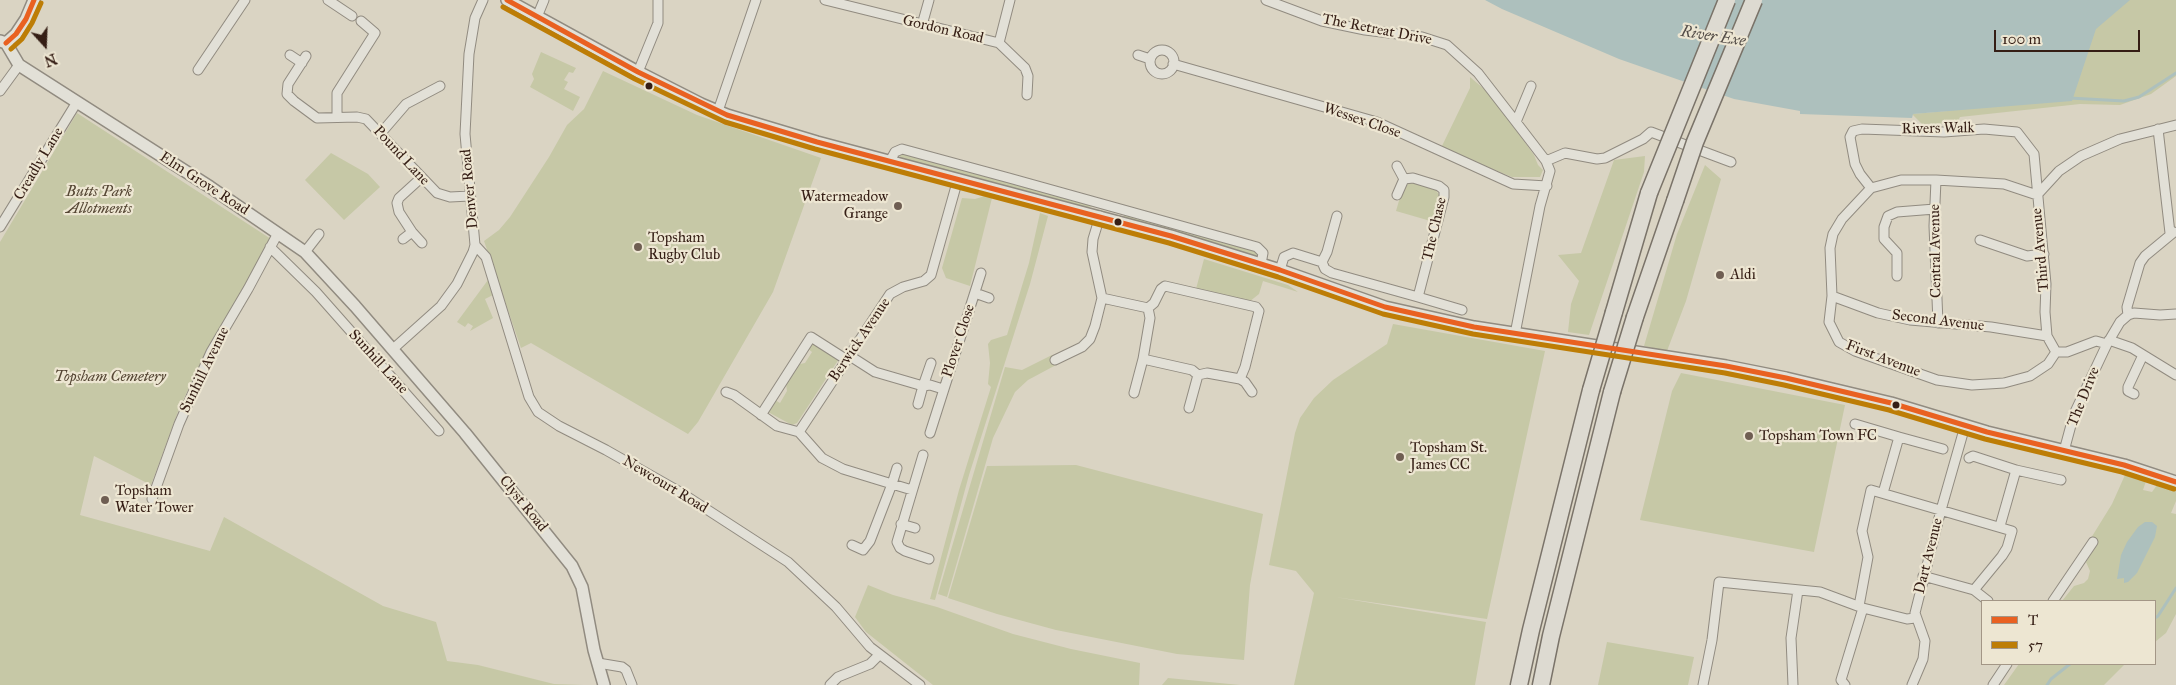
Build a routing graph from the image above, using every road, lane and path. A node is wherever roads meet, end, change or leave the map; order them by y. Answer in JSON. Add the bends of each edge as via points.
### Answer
{"nodes":[{"id":1,"x":245,"y":0,"type":"edge"},
{"id":2,"x":328,"y":0,"type":"edge"},
{"id":3,"x":483,"y":0,"type":"edge"},
{"id":4,"x":507,"y":0,"type":"edge"},
{"id":5,"x":544,"y":0,"type":"edge"},
{"id":6,"x":658,"y":0,"type":"edge"},
{"id":7,"x":756,"y":0,"type":"edge"},
{"id":8,"x":825,"y":0,"type":"edge"},
{"id":9,"x":929,"y":0,"type":"edge"},
{"id":10,"x":1010,"y":0,"type":"edge"},
{"id":11,"x":1266,"y":0,"type":"edge"},
{"id":12,"x":1727,"y":0,"type":"edge"},
{"id":13,"x":1754,"y":0,"type":"edge"},
{"id":14,"x":33,"y":1,"type":"edge"},
{"id":15,"x":849,"y":3,"type":"edge"},
{"id":16,"x":352,"y":16,"type":"dead end"},
{"id":17,"x":537,"y":17,"type":"junction"},
{"id":18,"x":361,"y":21,"type":"dead end"},
{"id":19,"x":922,"y":25,"type":"junction"},
{"id":20,"x":3,"y":42,"type":"edge"},
{"id":21,"x":999,"y":43,"type":"junction"},
{"id":22,"x":290,"y":55,"type":"dead end"},
{"id":23,"x":1138,"y":55,"type":"dead end"},
{"id":24,"x":1150,"y":59,"type":"junction"},
{"id":25,"x":1173,"y":64,"type":"junction"},
{"id":26,"x":19,"y":65,"type":"junction"},
{"id":27,"x":198,"y":70,"type":"dead end"},
{"id":28,"x":638,"y":72,"type":"junction"},
{"id":29,"x":440,"y":86,"type":"dead end"},
{"id":30,"x":1531,"y":86,"type":"dead end"},
{"id":31,"x":0,"y":91,"type":"edge"},
{"id":32,"x":1027,"y":95,"type":"dead end"},
{"id":33,"x":77,"y":102,"type":"junction"},
{"id":34,"x":718,"y":111,"type":"junction"},
{"id":35,"x":337,"y":118,"type":"junction"},
{"id":36,"x":1516,"y":122,"type":"junction"},
{"id":37,"x":2176,"y":125,"type":"edge"},
{"id":38,"x":2158,"y":129,"type":"junction"},
{"id":39,"x":381,"y":133,"type":"junction"},
{"id":40,"x":1546,"y":160,"type":"junction"},
{"id":41,"x":890,"y":161,"type":"junction"},
{"id":42,"x":1731,"y":162,"type":"dead end"},
{"id":43,"x":1397,"y":166,"type":"dead end"},
{"id":44,"x":421,"y":178,"type":"junction"},
{"id":45,"x":958,"y":178,"type":"junction"},
{"id":46,"x":1404,"y":179,"type":"junction"},
{"id":47,"x":1936,"y":180,"type":"junction"},
{"id":48,"x":1547,"y":186,"type":"junction"},
{"id":49,"x":1871,"y":188,"type":"junction"},
{"id":50,"x":1397,"y":195,"type":"dead end"},
{"id":51,"x":2036,"y":195,"type":"junction"},
{"id":52,"x":470,"y":196,"type":"junction"},
{"id":53,"x":1935,"y":209,"type":"junction"},
{"id":54,"x":1100,"y":216,"type":"junction"},
{"id":55,"x":1337,"y":216,"type":"dead end"},
{"id":56,"x":0,"y":227,"type":"edge"},
{"id":57,"x":412,"y":232,"type":"junction"},
{"id":58,"x":2173,"y":232,"type":"edge"},
{"id":59,"x":278,"y":233,"type":"junction"},
{"id":60,"x":319,"y":234,"type":"dead end"},
{"id":61,"x":403,"y":240,"type":"dead end"},
{"id":62,"x":1980,"y":240,"type":"dead end"},
{"id":63,"x":422,"y":243,"type":"dead end"},
{"id":64,"x":475,"y":245,"type":"junction"},
{"id":65,"x":270,"y":247,"type":"junction"},
{"id":66,"x":305,"y":252,"type":"junction"},
{"id":67,"x":2044,"y":254,"type":"junction"},
{"id":68,"x":1322,"y":262,"type":"junction"},
{"id":69,"x":1261,"y":264,"type":"junction"},
{"id":70,"x":1280,"y":270,"type":"junction"},
{"id":71,"x":981,"y":273,"type":"dead end"},
{"id":72,"x":1897,"y":276,"type":"dead end"},
{"id":73,"x":975,"y":293,"type":"junction"},
{"id":74,"x":1832,"y":296,"type":"junction"},
{"id":75,"x":1418,"y":297,"type":"junction"},
{"id":76,"x":989,"y":298,"type":"dead end"},
{"id":77,"x":1102,"y":298,"type":"junction"},
{"id":78,"x":1148,"y":308,"type":"junction"},
{"id":79,"x":1462,"y":310,"type":"dead end"},
{"id":80,"x":2175,"y":314,"type":"edge"},
{"id":81,"x":2128,"y":315,"type":"junction"},
{"id":82,"x":1938,"y":323,"type":"junction"},
{"id":83,"x":1515,"y":334,"type":"junction"},
{"id":84,"x":2047,"y":336,"type":"junction"},
{"id":85,"x":2108,"y":342,"type":"junction"},
{"id":86,"x":393,"y":349,"type":"junction"},
{"id":87,"x":2056,"y":352,"type":"junction"},
{"id":88,"x":2143,"y":355,"type":"junction"},
{"id":89,"x":848,"y":358,"type":"junction"},
{"id":90,"x":1143,"y":359,"type":"junction"},
{"id":91,"x":1055,"y":360,"type":"dead end"},
{"id":92,"x":931,"y":363,"type":"dead end"},
{"id":93,"x":1198,"y":375,"type":"junction"},
{"id":94,"x":2176,"y":375,"type":"edge"},
{"id":95,"x":1240,"y":380,"type":"junction"},
{"id":96,"x":923,"y":386,"type":"junction"},
{"id":97,"x":943,"y":389,"type":"junction"},
{"id":98,"x":726,"y":392,"type":"dead end"},
{"id":99,"x":1252,"y":392,"type":"dead end"},
{"id":100,"x":1134,"y":393,"type":"dead end"},
{"id":101,"x":2134,"y":394,"type":"dead end"},
{"id":102,"x":918,"y":404,"type":"dead end"},
{"id":103,"x":1190,"y":408,"type":"dead end"},
{"id":104,"x":761,"y":415,"type":"junction"},
{"id":105,"x":1854,"y":424,"type":"dead end"},
{"id":106,"x":1966,"y":426,"type":"junction"},
{"id":107,"x":440,"y":431,"type":"dead end"},
{"id":108,"x":799,"y":432,"type":"junction"},
{"id":109,"x":930,"y":433,"type":"dead end"},
{"id":110,"x":1899,"y":437,"type":"junction"},
{"id":111,"x":1943,"y":448,"type":"dead end"},
{"id":112,"x":2064,"y":451,"type":"junction"},
{"id":113,"x":923,"y":455,"type":"dead end"},
{"id":114,"x":1969,"y":458,"type":"dead end"},
{"id":115,"x":897,"y":468,"type":"dead end"},
{"id":116,"x":2016,"y":470,"type":"junction"},
{"id":117,"x":2061,"y":480,"type":"dead end"},
{"id":118,"x":2176,"y":482,"type":"edge"},
{"id":119,"x":892,"y":484,"type":"junction"},
{"id":120,"x":912,"y":490,"type":"junction"},
{"id":121,"x":1883,"y":493,"type":"junction"},
{"id":122,"x":152,"y":499,"type":"dead end"},
{"id":123,"x":1940,"y":510,"type":"junction"},
{"id":124,"x":901,"y":524,"type":"junction"},
{"id":125,"x":2000,"y":526,"type":"junction"},
{"id":126,"x":916,"y":528,"type":"dead end"},
{"id":127,"x":2093,"y":542,"type":"dead end"},
{"id":128,"x":852,"y":545,"type":"dead end"},
{"id":129,"x":929,"y":559,"type":"dead end"},
{"id":130,"x":1923,"y":576,"type":"junction"},
{"id":131,"x":1798,"y":590,"type":"junction"},
{"id":132,"x":1974,"y":590,"type":"junction"},
{"id":133,"x":1987,"y":600,"type":"edge"},
{"id":134,"x":2054,"y":600,"type":"edge"},
{"id":135,"x":1861,"y":607,"type":"junction"},
{"id":136,"x":1915,"y":618,"type":"junction"},
{"id":137,"x":879,"y":655,"type":"junction"},
{"id":138,"x":598,"y":663,"type":"junction"},
{"id":139,"x":2006,"y":665,"type":"edge"},
{"id":140,"x":604,"y":685,"type":"edge"},
{"id":141,"x":632,"y":685,"type":"edge"},
{"id":142,"x":830,"y":685,"type":"edge"},
{"id":143,"x":920,"y":685,"type":"edge"},
{"id":144,"x":1519,"y":685,"type":"edge"},
{"id":145,"x":1541,"y":685,"type":"edge"},
{"id":146,"x":1704,"y":685,"type":"edge"},
{"id":147,"x":1793,"y":685,"type":"edge"},
{"id":148,"x":1845,"y":685,"type":"edge"},
{"id":149,"x":1912,"y":685,"type":"edge"},
{"id":150,"x":1993,"y":685,"type":"edge"}],
"edges":[{"from":1,"to":27,"type":"street"},
{"from":2,"to":16,"type":"street"},
{"from":3,"to":52,"type":"street","name":"Denver Road","via":[[475,18],[467,74],[465,134]]},
{"from":4,"to":17,"type":"street"},
{"from":5,"to":17,"type":"street"},
{"from":6,"to":28,"type":"street","via":[[659,20]]},
{"from":7,"to":34,"type":"street"},
{"from":8,"to":15,"type":"street","name":"Gordon Road"},
{"from":9,"to":19,"type":"street"},
{"from":10,"to":21,"type":"street"},
{"from":11,"to":36,"type":"street","name":"The Retreat Drive","via":[[1322,21],[1422,37],[1447,45],[1478,72]]},
{"from":12,"to":144,"type":"highway","bridge":true,"via":[[1649,193],[1591,390]]},
{"from":13,"to":145,"type":"highway","bridge":true,"via":[[1695,142],[1635,317],[1612,392],[1550,636]]},
{"from":14,"to":20,"type":"street","via":[[16,34]]},
{"from":15,"to":19,"type":"street","name":"Gordon Road"},
{"from":17,"to":28,"type":"street"},
{"from":18,"to":35,"type":"street","via":[[375,33],[336,93]]},
{"from":19,"to":21,"type":"street","name":"Gordon Road"},
{"from":20,"to":26,"type":"street","name":"Elm Grove Road"},
{"from":21,"to":32,"type":"street","name":"Gordon Road","via":[[1026,68]]},
{"from":22,"to":35,"type":"street","name":"Pound Lane","via":[[304,59],[288,84],[289,97],[317,118]]},
{"from":23,"to":24,"type":"street","name":"Wessex Close"},
{"from":24,"to":25,"type":"street","name":"Wessex Close","via":[[1151,67],[1161,73],[1169,71]]},
{"from":24,"to":25,"type":"street","name":"Wessex Close","via":[[1157,51],[1164,50],[1173,57]]},
{"from":25,"to":48,"type":"street","name":"Wessex Close","via":[[1377,122],[1514,184]]},
{"from":26,"to":31,"type":"street"},
{"from":26,"to":33,"type":"street","name":"Elm Grove Road"},
{"from":28,"to":34,"type":"street"},
{"from":29,"to":39,"type":"street","via":[[406,104]]},
{"from":30,"to":36,"type":"street"},
{"from":33,"to":56,"type":"street","name":"Creadly Lane"},
{"from":33,"to":59,"type":"street","name":"Elm Grove Road"},
{"from":34,"to":41,"type":"street"},
{"from":35,"to":39,"type":"street","name":"Pound Lane","via":[[362,118]]},
{"from":36,"to":40,"type":"street","name":"The Retreat Drive"},
{"from":37,"to":38,"type":"street"},
{"from":38,"to":51,"type":"street","via":[[2120,139],[2081,156],[2059,170]]},
{"from":38,"to":58,"type":"street"},
{"from":39,"to":44,"type":"street","name":"Pound Lane"},
{"from":40,"to":42,"type":"street","via":[[1565,153],[1605,158],[1651,132]]},
{"from":40,"to":48,"type":"street","via":[[1550,171]]},
{"from":41,"to":45,"type":"street"},
{"from":41,"to":69,"type":"street","via":[[895,152],[902,149],[1258,247],[1263,253]]},
{"from":43,"to":46,"type":"street"},
{"from":44,"to":52,"type":"street","name":"Pound Lane","via":[[442,195]]},
{"from":44,"to":57,"type":"street","via":[[397,203]]},
{"from":45,"to":54,"type":"street"},
{"from":45,"to":89,"type":"street","name":"Berwick Avenue","via":[[931,275],[924,281],[890,294]]},
{"from":46,"to":50,"type":"street"},
{"from":46,"to":75,"type":"street","name":"The Chase","via":[[1413,178],[1444,190]]},
{"from":47,"to":49,"type":"street","name":"Third Avenue","via":[[1901,180]]},
{"from":47,"to":51,"type":"street","name":"Third Avenue","via":[[2004,184]]},
{"from":47,"to":53,"type":"street","name":"Central Avenue"},
{"from":48,"to":83,"type":"street","via":[[1540,206]]},
{"from":49,"to":51,"type":"street","name":"Rivers Walk","via":[[1855,164],[1850,137],[1853,131],[1984,129],[2017,132],[2034,154]]},
{"from":49,"to":74,"type":"street","name":"First Avenue","via":[[1842,219],[1833,234],[1830,248]]},
{"from":51,"to":67,"type":"street","name":"Third Avenue"},
{"from":52,"to":64,"type":"street","name":"Denver Road"},
{"from":53,"to":72,"type":"street","via":[[1897,212],[1888,216],[1884,240],[1897,253]]},
{"from":53,"to":82,"type":"street","name":"Central Avenue"},
{"from":54,"to":69,"type":"street"},
{"from":54,"to":77,"type":"street","via":[[1092,252]]},
{"from":55,"to":68,"type":"street"},
{"from":57,"to":61,"type":"street"},
{"from":57,"to":63,"type":"street"},
{"from":58,"to":81,"type":"street","via":[[2140,263],[2127,307]]},
{"from":59,"to":65,"type":"street","name":"Sunhill Avenue"},
{"from":59,"to":66,"type":"street","name":"Elm Grove Road"},
{"from":60,"to":66,"type":"street"},
{"from":62,"to":67,"type":"street","via":[[2026,256]]},
{"from":64,"to":86,"type":"street","name":"Denver Road","via":[[457,284],[442,306]]},
{"from":64,"to":137,"type":"street","name":"Newcourt Road","via":[[486,257],[529,397],[538,412],[680,492],[788,562],[831,601]]},
{"from":65,"to":107,"type":"street","name":"Sunhill Lane","via":[[316,292]]},
{"from":65,"to":122,"type":"street","name":"Sunhill Avenue","via":[[211,352],[179,424]]},
{"from":66,"to":86,"type":"street","name":"Elm Grove Road"},
{"from":67,"to":84,"type":"street","name":"Third Avenue"},
{"from":68,"to":70,"type":"street","via":[[1290,253],[1284,257]]},
{"from":68,"to":75,"type":"street","via":[[1332,273]]},
{"from":69,"to":70,"type":"street"},
{"from":70,"to":83,"type":"street","via":[[1385,307]]},
{"from":71,"to":73,"type":"street","name":"Plover Close"},
{"from":73,"to":76,"type":"street","name":"Plover Close"},
{"from":73,"to":97,"type":"street","name":"Plover Close"},
{"from":74,"to":82,"type":"street","name":"Second Avenue","via":[[1878,314]]},
{"from":74,"to":87,"type":"street","name":"First Avenue","via":[[1829,322],[1839,342],[1855,351],[1947,382],[1987,385],[2017,380],[2040,371]]},
{"from":75,"to":79,"type":"street"},
{"from":77,"to":78,"type":"street"},
{"from":77,"to":91,"type":"street","via":[[1090,339],[1082,347]]},
{"from":78,"to":90,"type":"street","via":[[1150,318]]},
{"from":78,"to":95,"type":"street","via":[[1165,286],[1256,307],[1259,311]]},
{"from":80,"to":81,"type":"street"},
{"from":81,"to":85,"type":"street","name":"The Drive"},
{"from":82,"to":84,"type":"street","name":"Second Avenue"},
{"from":83,"to":106,"type":"street","via":[[1786,378]]},
{"from":84,"to":87,"type":"street","name":"Third Avenue"},
{"from":85,"to":87,"type":"street","via":[[2096,341],[2067,352]]},
{"from":85,"to":88,"type":"street","via":[[2132,348]]},
{"from":85,"to":112,"type":"street","name":"The Drive","via":[[2074,414]]},
{"from":86,"to":138,"type":"street","name":"Clyst Road","via":[[572,566],[582,587]]},
{"from":88,"to":94,"type":"street"},
{"from":88,"to":101,"type":"street","via":[[2128,387],[2128,391]]},
{"from":89,"to":96,"type":"street","name":"Plover Close","via":[[875,372]]},
{"from":89,"to":104,"type":"street","name":"Plover Close","via":[[811,337]]},
{"from":89,"to":108,"type":"street","name":"Berwick Avenue"},
{"from":90,"to":93,"type":"street","via":[[1192,370]]},
{"from":90,"to":100,"type":"street"},
{"from":92,"to":96,"type":"street"},
{"from":93,"to":95,"type":"street","via":[[1207,373]]},
{"from":93,"to":103,"type":"street"},
{"from":95,"to":99,"type":"street"},
{"from":96,"to":97,"type":"street","name":"Plover Close"},
{"from":96,"to":102,"type":"street"},
{"from":97,"to":109,"type":"street","name":"Plover Close"},
{"from":98,"to":104,"type":"street"},
{"from":104,"to":108,"type":"street","via":[[777,426]]},
{"from":105,"to":110,"type":"street"},
{"from":106,"to":112,"type":"street"},
{"from":106,"to":123,"type":"street","name":"Dart Avenue"},
{"from":108,"to":119,"type":"street","via":[[822,458],[843,470]]},
{"from":110,"to":111,"type":"street"},
{"from":110,"to":121,"type":"street"},
{"from":112,"to":118,"type":"street"},
{"from":113,"to":120,"type":"street"},
{"from":114,"to":116,"type":"street","via":[[1973,456]]},
{"from":115,"to":119,"type":"street"},
{"from":116,"to":117,"type":"street"},
{"from":116,"to":125,"type":"street"},
{"from":119,"to":120,"type":"street"},
{"from":119,"to":128,"type":"street","via":[[870,541],[863,550]]},
{"from":120,"to":124,"type":"street"},
{"from":121,"to":123,"type":"street"},
{"from":121,"to":135,"type":"street","via":[[1871,490],[1862,532],[1868,557]]},
{"from":123,"to":125,"type":"street"},
{"from":123,"to":130,"type":"street","name":"Dart Avenue"},
{"from":124,"to":126,"type":"street"},
{"from":124,"to":129,"type":"street","via":[[897,537],[900,548]]},
{"from":125,"to":132,"type":"street","via":[[2012,531],[2007,548]]},
{"from":127,"to":134,"type":"street"},
{"from":130,"to":132,"type":"street"},
{"from":130,"to":136,"type":"street","name":"Dart Avenue"},
{"from":131,"to":135,"type":"street","via":[[1820,592]]},
{"from":131,"to":146,"type":"street","via":[[1719,582]]},
{"from":131,"to":147,"type":"street","via":[[1791,638]]},
{"from":132,"to":133,"type":"street"},
{"from":135,"to":136,"type":"street","via":[[1907,620]]},
{"from":135,"to":148,"type":"street","via":[[1841,680]]},
{"from":136,"to":149,"type":"street","via":[[1925,641],[1923,659]]},
{"from":137,"to":142,"type":"street","via":[[870,664],[838,677]]},
{"from":137,"to":143,"type":"street","name":"Newcourt Road"},
{"from":138,"to":140,"type":"street","name":"Clyst Road"},
{"from":138,"to":141,"type":"street","via":[[622,667]]},
{"from":139,"to":150,"type":"street"}]}
